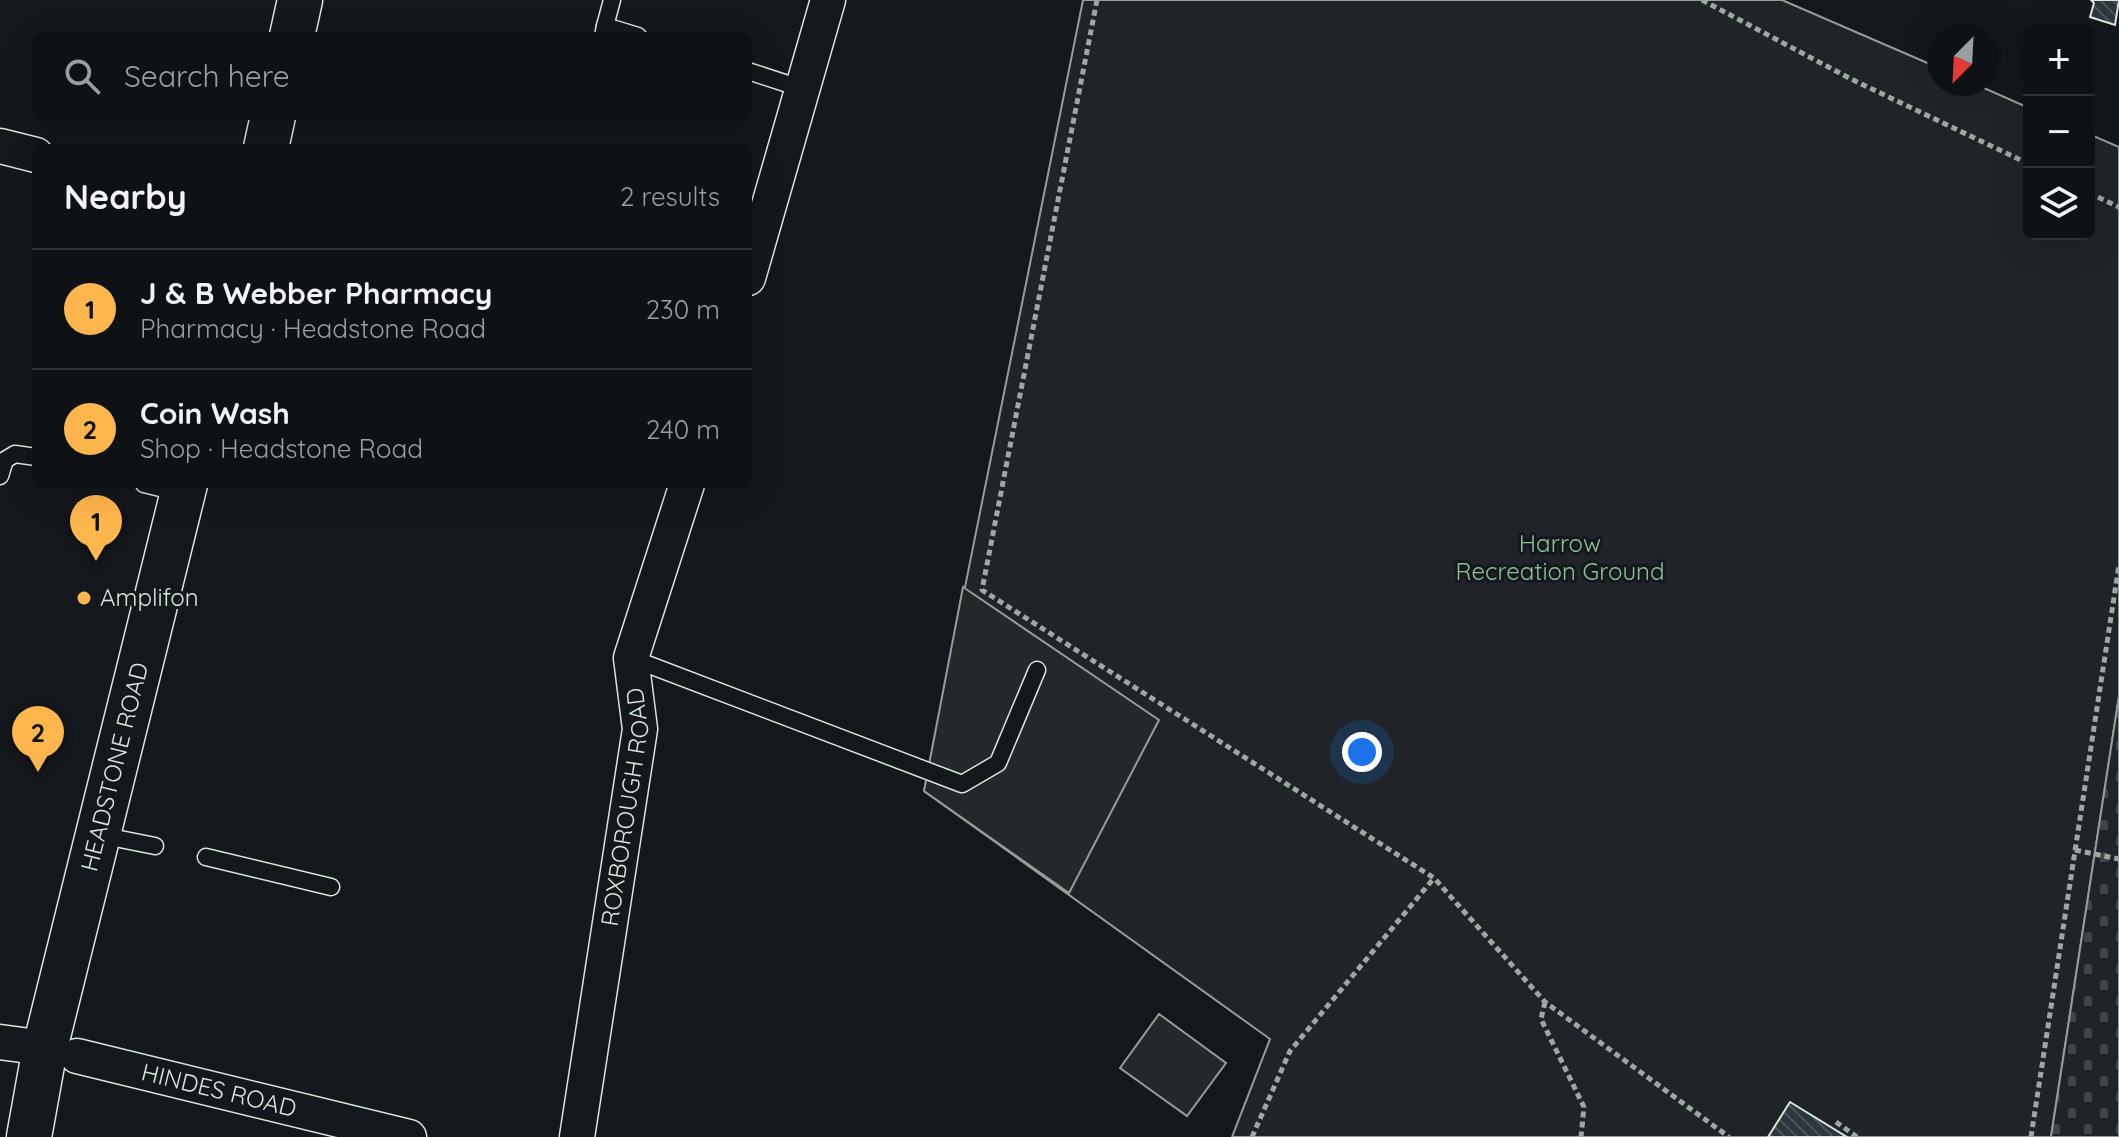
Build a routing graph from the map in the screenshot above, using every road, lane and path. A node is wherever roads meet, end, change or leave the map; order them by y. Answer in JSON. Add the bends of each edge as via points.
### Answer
{"nodes":[{"id":1,"x":300,"y":0,"type":"edge"},
{"id":2,"x":612,"y":0,"type":"edge"},
{"id":3,"x":828,"y":0,"type":"edge"},
{"id":4,"x":1097,"y":0,"type":"edge"},
{"id":5,"x":1702,"y":0,"type":"edge"},
{"id":6,"x":604,"y":31,"type":"edge"},
{"id":7,"x":293,"y":32,"type":"edge"},
{"id":8,"x":752,"y":72,"type":"edge"},
{"id":9,"x":803,"y":89,"type":"junction"},
{"id":10,"x":272,"y":120,"type":"edge"},
{"id":11,"x":267,"y":144,"type":"edge"},
{"id":12,"x":0,"y":146,"type":"edge"},
{"id":13,"x":32,"y":154,"type":"edge"},
{"id":14,"x":2023,"y":161,"type":"edge"},
{"id":15,"x":2095,"y":196,"type":"edge"},
{"id":16,"x":2119,"y":207,"type":"edge"},
{"id":17,"x":752,"y":264,"type":"edge"},
{"id":18,"x":32,"y":456,"type":"edge"},
{"id":19,"x":0,"y":476,"type":"edge"},
{"id":20,"x":171,"y":488,"type":"edge"},
{"id":21,"x":686,"y":488,"type":"edge"},
{"id":22,"x":2119,"y":565,"type":"edge"},
{"id":23,"x":631,"y":658,"type":"junction"},
{"id":24,"x":1037,"y":670,"type":"dead end"},
{"id":25,"x":100,"y":835,"type":"junction"},
{"id":26,"x":155,"y":846,"type":"dead end"},
{"id":27,"x":2075,"y":850,"type":"junction"},
{"id":28,"x":206,"y":857,"type":"dead end"},
{"id":29,"x":2119,"y":859,"type":"edge"},
{"id":30,"x":1434,"y":878,"type":"junction"},
{"id":31,"x":331,"y":887,"type":"dead end"},
{"id":32,"x":1545,"y":1002,"type":"junction"},
{"id":33,"x":0,"y":1042,"type":"edge"},
{"id":34,"x":61,"y":1052,"type":"junction"},
{"id":35,"x":1836,"y":1122,"type":"dead end"},
{"id":36,"x":29,"y":1137,"type":"edge"},
{"id":37,"x":409,"y":1137,"type":"edge"},
{"id":38,"x":577,"y":1137,"type":"edge"},
{"id":39,"x":1252,"y":1137,"type":"edge"},
{"id":40,"x":1581,"y":1137,"type":"edge"},
{"id":41,"x":1729,"y":1137,"type":"edge"},
{"id":42,"x":1857,"y":1137,"type":"edge"},
{"id":43,"x":2031,"y":1137,"type":"edge"}],
"edges":[{"from":1,"to":7,"type":"street"},
{"from":2,"to":6,"type":"lane"},
{"from":3,"to":9,"type":"street"},
{"from":4,"to":30,"type":"path","via":[[982,590]]},
{"from":5,"to":14,"type":"path"},
{"from":8,"to":9,"type":"lane"},
{"from":9,"to":17,"type":"street"},
{"from":10,"to":11,"type":"street"},
{"from":12,"to":13,"type":"street"},
{"from":15,"to":16,"type":"path"},
{"from":18,"to":19,"type":"lane","via":[[15,454],[5,460]]},
{"from":20,"to":25,"type":"street","name":"HEADSTONE ROAD"},
{"from":21,"to":23,"type":"street","name":"ROXBOROUGH ROAD"},
{"from":22,"to":27,"type":"path"},
{"from":23,"to":24,"type":"lane","via":[[962,784],[998,763]]},
{"from":23,"to":38,"type":"street","name":"ROXBOROUGH ROAD","via":[[640,729]]},
{"from":25,"to":26,"type":"lane"},
{"from":25,"to":34,"type":"street","name":"HEADSTONE ROAD"},
{"from":27,"to":29,"type":"path"},
{"from":27,"to":43,"type":"path"},
{"from":28,"to":31,"type":"lane"},
{"from":30,"to":32,"type":"path"},
{"from":30,"to":39,"type":"path","via":[[1290,1051]]},
{"from":32,"to":40,"type":"path","via":[[1541,1019],[1584,1107]]},
{"from":32,"to":41,"type":"path"},
{"from":33,"to":34,"type":"street","name":"HINDES ROAD"},
{"from":34,"to":36,"type":"street","name":"HEADSTONE ROAD"},
{"from":34,"to":37,"type":"street","name":"HINDES ROAD"},
{"from":35,"to":42,"type":"path"}]}
